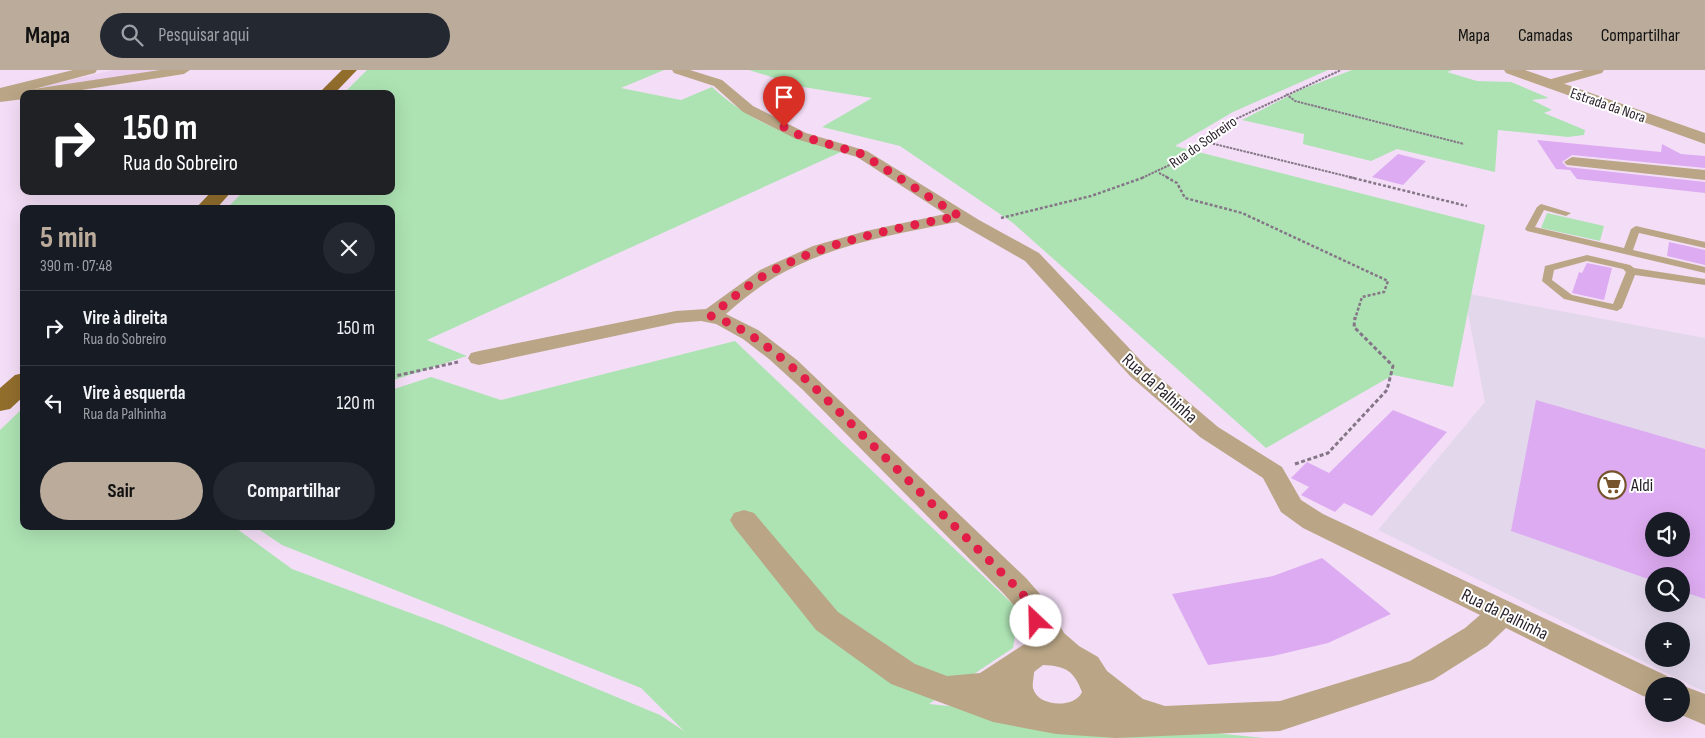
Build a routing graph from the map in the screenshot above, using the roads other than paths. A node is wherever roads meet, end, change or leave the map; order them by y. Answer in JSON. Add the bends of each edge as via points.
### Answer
{"nodes":[{"id":1,"x":90,"y":70,"type":"edge"},
{"id":2,"x":184,"y":70,"type":"edge"},
{"id":3,"x":350,"y":70,"type":"edge"},
{"id":4,"x":678,"y":70,"type":"edge"},
{"id":5,"x":1511,"y":70,"type":"edge"},
{"id":6,"x":1598,"y":70,"type":"edge"},
{"id":7,"x":1549,"y":84,"type":"junction"},
{"id":8,"x":55,"y":90,"type":"edge"},
{"id":9,"x":329,"y":90,"type":"edge"},
{"id":10,"x":0,"y":93,"type":"edge"},
{"id":11,"x":20,"y":96,"type":"edge"},
{"id":12,"x":0,"y":98,"type":"edge"},
{"id":13,"x":1705,"y":139,"type":"edge"},
{"id":14,"x":1572,"y":162,"type":"dead end"},
{"id":15,"x":1705,"y":175,"type":"edge"},
{"id":16,"x":219,"y":195,"type":"edge"},
{"id":17,"x":209,"y":205,"type":"edge"},
{"id":18,"x":1566,"y":213,"type":"dead end"},
{"id":19,"x":966,"y":220,"type":"junction"},
{"id":20,"x":1705,"y":245,"type":"edge"},
{"id":21,"x":1628,"y":252,"type":"junction"},
{"id":22,"x":1705,"y":270,"type":"edge"},
{"id":23,"x":1631,"y":271,"type":"junction"},
{"id":24,"x":1705,"y":282,"type":"edge"},
{"id":25,"x":711,"y":316,"type":"junction"},
{"id":26,"x":478,"y":358,"type":"road end"},
{"id":27,"x":20,"y":385,"type":"edge"},
{"id":28,"x":0,"y":404,"type":"edge"},
{"id":29,"x":744,"y":520,"type":"dead end"},
{"id":30,"x":1035,"y":608,"type":"junction"},
{"id":31,"x":1503,"y":613,"type":"junction"},
{"id":32,"x":1067,"y":655,"type":"junction"},
{"id":33,"x":1021,"y":664,"type":"junction"},
{"id":34,"x":1096,"y":681,"type":"junction"},
{"id":35,"x":1645,"y":681,"type":"edge"},
{"id":36,"x":942,"y":690,"type":"junction"},
{"id":37,"x":1690,"y":703,"type":"edge"},
{"id":38,"x":1705,"y":710,"type":"edge"},
{"id":39,"x":1049,"y":718,"type":"junction"},
{"id":40,"x":1166,"y":721,"type":"junction"}],
"edges":[{"from":1,"to":10,"type":"street"},
{"from":2,"to":8,"type":"street"},
{"from":3,"to":9,"type":"main road"},
{"from":4,"to":19,"type":"street","name":"Rua da Palhinha","via":[[718,84],[748,109],[801,136],[869,158]]},
{"from":5,"to":7,"type":"street","name":"Estrada da Nora"},
{"from":6,"to":7,"type":"street"},
{"from":7,"to":13,"type":"street","name":"Estrada da Nora"},
{"from":11,"to":12,"type":"street"},
{"from":14,"to":15,"type":"street"},
{"from":16,"to":17,"type":"main road"},
{"from":18,"to":21,"type":"lane","via":[[1541,208],[1530,228]]},
{"from":19,"to":25,"type":"street","via":[[906,226],[816,251],[775,269],[742,290]]},
{"from":19,"to":31,"type":"street","name":"Rua da Palhinha","via":[[1032,257],[1138,371],[1209,432],[1273,473],[1291,506],[1313,521]]},
{"from":20,"to":21,"type":"lane","via":[[1636,229]]},
{"from":21,"to":22,"type":"lane"},
{"from":23,"to":23,"type":"lane","via":[[1617,308],[1568,296],[1547,281],[1550,268],[1587,258]]},
{"from":23,"to":24,"type":"lane"},
{"from":25,"to":26,"type":"street","via":[[697,314],[622,327]]},
{"from":25,"to":30,"type":"street","via":[[727,321],[791,366]]},
{"from":27,"to":28,"type":"main road"},
{"from":29,"to":36,"type":"street","via":[[827,621],[903,674]]},
{"from":30,"to":32,"type":"street","via":[[1052,642]]},
{"from":30,"to":33,"type":"street","via":[[1037,633]]},
{"from":31,"to":35,"type":"street","name":"Rua da Palhinha"},
{"from":31,"to":40,"type":"street","via":[[1476,637],[1420,671],[1280,716]]},
{"from":32,"to":33,"type":"street","via":[[1043,652]]},
{"from":32,"to":34,"type":"street","via":[[1080,661]]},
{"from":33,"to":36,"type":"street","via":[[986,686]]},
{"from":33,"to":39,"type":"street","via":[[1015,684],[1023,701]]},
{"from":34,"to":39,"type":"street","via":[[1098,695],[1094,706],[1080,717]]},
{"from":34,"to":40,"type":"street","via":[[1133,711]]},
{"from":36,"to":39,"type":"street","via":[[993,708]]},
{"from":37,"to":38,"type":"street"},
{"from":39,"to":40,"type":"street","via":[[1116,724]]}]}
